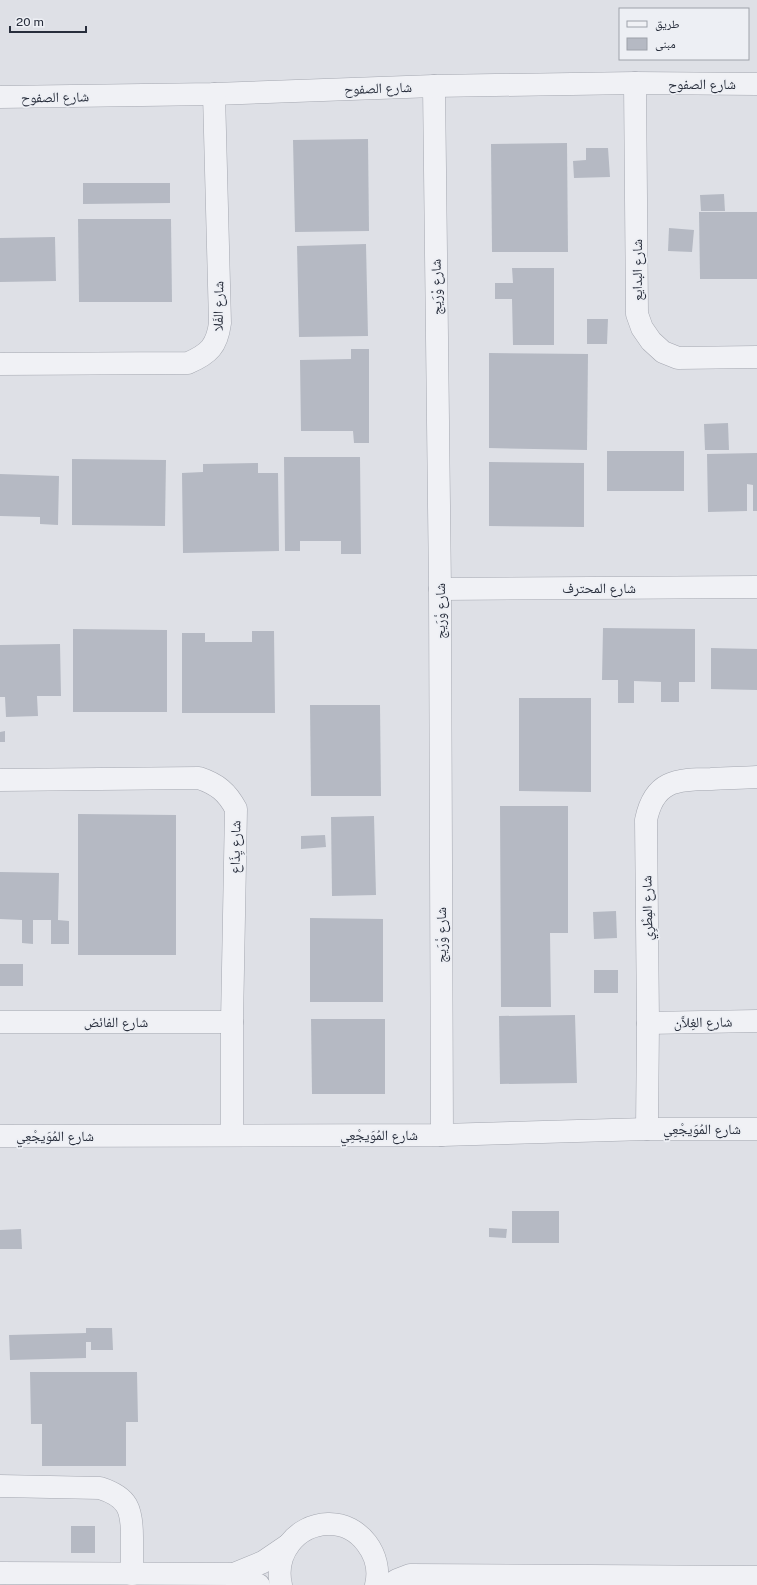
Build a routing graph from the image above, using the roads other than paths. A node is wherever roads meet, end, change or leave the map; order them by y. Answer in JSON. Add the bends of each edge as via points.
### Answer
{"nodes":[{"id":1,"x":635,"y":83,"type":"junction"},
{"id":2,"x":757,"y":84,"type":"edge"},
{"id":3,"x":434,"y":86,"type":"junction"},
{"id":4,"x":214,"y":94,"type":"junction"},
{"id":5,"x":0,"y":97,"type":"edge"},
{"id":6,"x":757,"y":357,"type":"edge"},
{"id":7,"x":0,"y":364,"type":"edge"},
{"id":8,"x":757,"y":587,"type":"edge"},
{"id":9,"x":440,"y":589,"type":"junction"},
{"id":10,"x":757,"y":778,"type":"edge"},
{"id":11,"x":0,"y":780,"type":"edge"},
{"id":12,"x":757,"y":1021,"type":"edge"},
{"id":13,"x":0,"y":1022,"type":"edge"},
{"id":14,"x":232,"y":1022,"type":"junction"},
{"id":15,"x":648,"y":1023,"type":"junction"},
{"id":16,"x":757,"y":1128,"type":"edge"},
{"id":17,"x":647,"y":1129,"type":"junction"},
{"id":18,"x":232,"y":1135,"type":"junction"},
{"id":19,"x":442,"y":1135,"type":"junction"},
{"id":20,"x":0,"y":1136,"type":"edge"},
{"id":21,"x":0,"y":1486,"type":"edge"},
{"id":22,"x":288,"y":1545,"type":"junction"},
{"id":23,"x":370,"y":1546,"type":"junction"},
{"id":24,"x":0,"y":1572,"type":"edge"},
{"id":25,"x":132,"y":1574,"type":"junction"},
{"id":26,"x":234,"y":1574,"type":"junction"},
{"id":27,"x":410,"y":1575,"type":"junction"},
{"id":28,"x":757,"y":1577,"type":"edge"},
{"id":29,"x":259,"y":1585,"type":"edge"},
{"id":30,"x":281,"y":1585,"type":"edge"},
{"id":31,"x":376,"y":1585,"type":"edge"},
{"id":32,"x":389,"y":1585,"type":"edge"}],
"edges":[{"from":1,"to":2,"type":"street","name":"شارع الصفوح"},
{"from":1,"to":3,"type":"street","name":"شارع الصفوح"},
{"from":1,"to":6,"type":"street","name":"شارع البدايع","via":[[637,314],[642,328],[663,352],[678,358]]},
{"from":3,"to":4,"type":"street","name":"شارع الصفوح"},
{"from":3,"to":9,"type":"street","name":"شارع وْرَيج"},
{"from":4,"to":5,"type":"street","name":"شارع الصفوح"},
{"from":4,"to":7,"type":"street","name":"شارع الفَلا","via":[[220,323],[218,336],[211,349],[188,363]]},
{"from":8,"to":9,"type":"street","name":"شارع المحترف"},
{"from":9,"to":19,"type":"street","name":"شارع وْرَيج"},
{"from":10,"to":15,"type":"street","name":"شارع المِطْرِي","via":[[685,779],[673,782],[662,788],[648,808]]},
{"from":11,"to":14,"type":"street","name":"شارع يِذَاع","via":[[199,778],[216,785],[230,797],[236,809]]},
{"from":12,"to":15,"type":"street","name":"شارع الغِلاَّن"},
{"from":13,"to":14,"type":"street","name":"شارع الفائض"},
{"from":14,"to":18,"type":"street","name":"شارع يِذَاع"},
{"from":15,"to":17,"type":"street","name":"شارع المِطْرِي"},
{"from":16,"to":17,"type":"street","name":"شارع المُوَيجْعِي"},
{"from":17,"to":19,"type":"street","name":"شارع المُوَيجْعِي"},
{"from":18,"to":19,"type":"street","name":"شارع المُوَيجْعِي"},
{"from":18,"to":20,"type":"street","name":"شارع المُوَيجْعِي"},
{"from":21,"to":25,"type":"street","via":[[100,1488],[112,1492],[122,1499],[132,1516]]},
{"from":22,"to":23,"type":"street","via":[[299,1533],[313,1526],[329,1524],[345,1527],[359,1535]]},
{"from":22,"to":26,"type":"street","via":[[263,1562]]},
{"from":22,"to":30,"type":"street","via":[[281,1560]]},
{"from":23,"to":27,"type":"street","via":[[388,1563]]},
{"from":23,"to":31,"type":"street","via":[[376,1560]]},
{"from":24,"to":25,"type":"street"},
{"from":25,"to":26,"type":"street"},
{"from":26,"to":29,"type":"street"},
{"from":27,"to":28,"type":"street"},
{"from":27,"to":32,"type":"street"}]}
